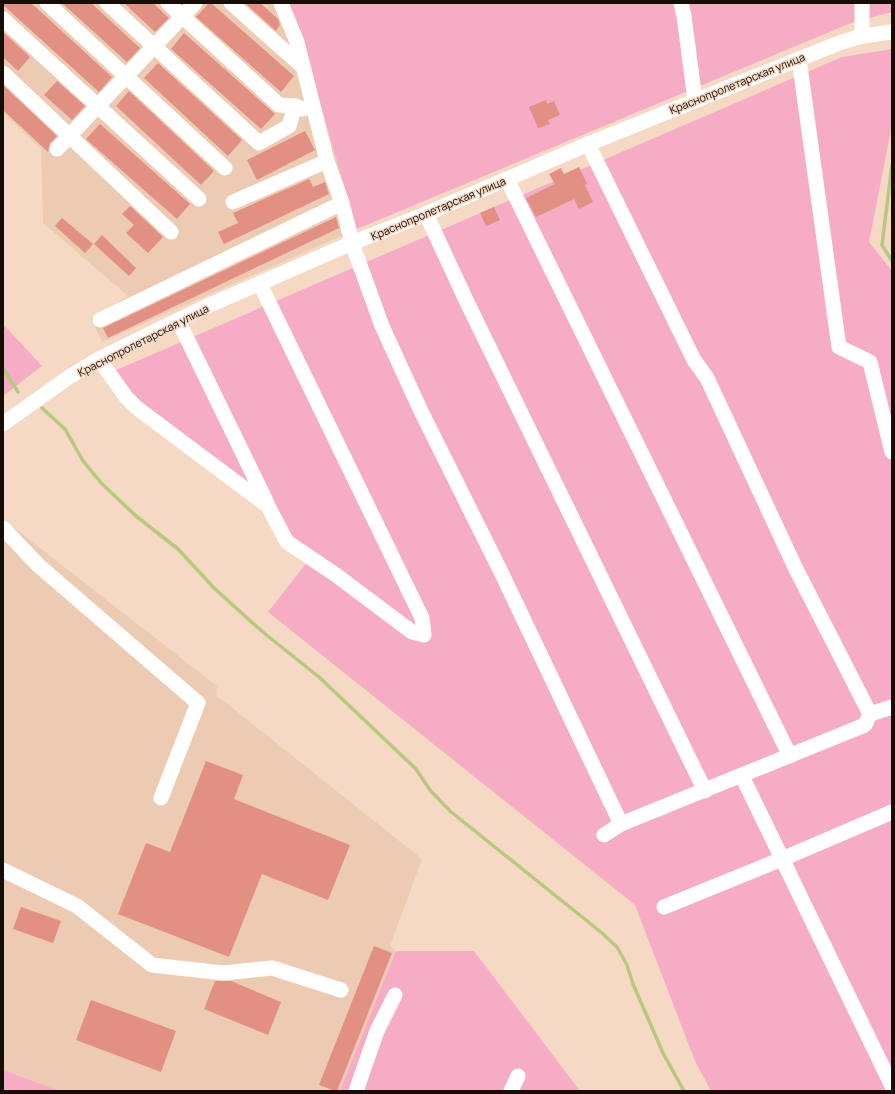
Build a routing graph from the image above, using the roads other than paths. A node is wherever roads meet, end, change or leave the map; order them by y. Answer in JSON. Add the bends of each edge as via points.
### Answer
{"nodes":[{"id":1,"x":47,"y":3,"type":"edge"},
{"id":2,"x":107,"y":3,"type":"edge"},
{"id":3,"x":168,"y":3,"type":"edge"},
{"id":4,"x":195,"y":3,"type":"edge"},
{"id":5,"x":231,"y":3,"type":"edge"},
{"id":6,"x":281,"y":3,"type":"edge"},
{"id":7,"x":681,"y":3,"type":"edge"},
{"id":8,"x":862,"y":3,"type":"edge"},
{"id":9,"x":182,"y":16,"type":"junction"},
{"id":10,"x":3,"y":19,"type":"edge"},
{"id":11,"x":892,"y":32,"type":"edge"},
{"id":12,"x":862,"y":36,"type":"junction"},
{"id":13,"x":154,"y":46,"type":"junction"},
{"id":14,"x":799,"y":58,"type":"junction"},
{"id":15,"x":304,"y":67,"type":"junction"},
{"id":16,"x":3,"y":73,"type":"edge"},
{"id":17,"x":126,"y":76,"type":"junction"},
{"id":18,"x":695,"y":100,"type":"junction"},
{"id":19,"x":98,"y":106,"type":"junction"},
{"id":20,"x":295,"y":106,"type":"junction"},
{"id":21,"x":315,"y":114,"type":"junction"},
{"id":22,"x":70,"y":136,"type":"junction"},
{"id":23,"x":588,"y":144,"type":"junction"},
{"id":24,"x":58,"y":149,"type":"dead end"},
{"id":25,"x":327,"y":161,"type":"junction"},
{"id":26,"x":225,"y":168,"type":"dead end"},
{"id":27,"x":507,"y":179,"type":"junction"},
{"id":28,"x":199,"y":199,"type":"dead end"},
{"id":29,"x":232,"y":202,"type":"dead end"},
{"id":30,"x":342,"y":203,"type":"junction"},
{"id":31,"x":426,"y":214,"type":"junction"},
{"id":32,"x":171,"y":232,"type":"dead end"},
{"id":33,"x":352,"y":243,"type":"junction"},
{"id":34,"x":260,"y":284,"type":"junction"},
{"id":35,"x":100,"y":320,"type":"dead end"},
{"id":36,"x":178,"y":320,"type":"junction"},
{"id":37,"x":99,"y":359,"type":"junction"},
{"id":38,"x":3,"y":424,"type":"edge"},
{"id":39,"x":892,"y":452,"type":"edge"},
{"id":40,"x":268,"y":506,"type":"junction"},
{"id":41,"x":3,"y":528,"type":"edge"},
{"id":42,"x":892,"y":707,"type":"edge"},
{"id":43,"x":870,"y":714,"type":"junction"},
{"id":44,"x":790,"y":756,"type":"junction"},
{"id":45,"x":742,"y":776,"type":"junction"},
{"id":46,"x":705,"y":791,"type":"junction"},
{"id":47,"x":161,"y":798,"type":"dead end"},
{"id":48,"x":892,"y":812,"type":"edge"},
{"id":49,"x":621,"y":824,"type":"junction"},
{"id":50,"x":604,"y":835,"type":"dead end"},
{"id":51,"x":782,"y":859,"type":"junction"},
{"id":52,"x":3,"y":870,"type":"edge"},
{"id":53,"x":664,"y":907,"type":"dead end"},
{"id":54,"x":341,"y":990,"type":"dead end"},
{"id":55,"x":395,"y":994,"type":"dead end"},
{"id":56,"x":518,"y":1076,"type":"dead end"},
{"id":57,"x":892,"y":1086,"type":"edge"},
{"id":58,"x":356,"y":1091,"type":"edge"},
{"id":59,"x":511,"y":1091,"type":"edge"}],
"edges":[{"from":1,"to":17,"type":"street"},
{"from":2,"to":13,"type":"street"},
{"from":3,"to":9,"type":"street"},
{"from":4,"to":9,"type":"street"},
{"from":5,"to":15,"type":"street"},
{"from":6,"to":15,"type":"street"},
{"from":7,"to":18,"type":"street"},
{"from":8,"to":12,"type":"street"},
{"from":9,"to":13,"type":"street"},
{"from":9,"to":20,"type":"street","via":[[279,105]]},
{"from":10,"to":19,"type":"street"},
{"from":11,"to":12,"type":"street","name":"Краснопролетарская улица"},
{"from":12,"to":14,"type":"street","name":"Краснопролетарская улица"},
{"from":13,"to":17,"type":"street"},
{"from":13,"to":20,"type":"street","via":[[259,143],[289,126]]},
{"from":14,"to":18,"type":"street","name":"Краснопролетарская улица"},
{"from":14,"to":39,"type":"street","via":[[839,347],[870,362]]},
{"from":15,"to":21,"type":"street"},
{"from":16,"to":22,"type":"street"},
{"from":17,"to":19,"type":"street"},
{"from":17,"to":26,"type":"street"},
{"from":18,"to":23,"type":"street","name":"Краснопролетарская улица"},
{"from":19,"to":22,"type":"street"},
{"from":19,"to":28,"type":"street"},
{"from":20,"to":21,"type":"street"},
{"from":21,"to":25,"type":"street"},
{"from":22,"to":24,"type":"street"},
{"from":22,"to":32,"type":"street"},
{"from":23,"to":27,"type":"street","name":"Краснопролетарская улица"},
{"from":23,"to":43,"type":"street","via":[[694,360],[707,378],[795,567]]},
{"from":25,"to":29,"type":"street"},
{"from":25,"to":30,"type":"street"},
{"from":27,"to":31,"type":"street","name":"Краснопролетарская улица"},
{"from":27,"to":44,"type":"street"},
{"from":30,"to":33,"type":"street"},
{"from":30,"to":35,"type":"street"},
{"from":31,"to":33,"type":"street","name":"Краснопролетарская улица"},
{"from":31,"to":46,"type":"street"},
{"from":33,"to":34,"type":"street","name":"Краснопролетарская улица"},
{"from":33,"to":49,"type":"street","via":[[382,326],[420,409]]},
{"from":34,"to":36,"type":"street","name":"Краснопролетарская улица"},
{"from":34,"to":40,"type":"street","via":[[422,618],[424,635],[412,632],[287,542]]},
{"from":36,"to":37,"type":"street","name":"Краснопролетарская улица"},
{"from":36,"to":40,"type":"street"},
{"from":37,"to":38,"type":"street","name":"Краснопролетарская улица"},
{"from":37,"to":40,"type":"street","via":[[137,408]]},
{"from":41,"to":47,"type":"street","via":[[38,565],[198,703]]},
{"from":42,"to":43,"type":"street"},
{"from":43,"to":44,"type":"street","via":[[865,725]]},
{"from":44,"to":45,"type":"street"},
{"from":45,"to":46,"type":"street"},
{"from":45,"to":51,"type":"street"},
{"from":46,"to":49,"type":"street"},
{"from":48,"to":51,"type":"street"},
{"from":49,"to":50,"type":"street"},
{"from":51,"to":53,"type":"street"},
{"from":51,"to":57,"type":"street"},
{"from":52,"to":54,"type":"street","via":[[77,906],[152,965],[223,973],[272,968]]},
{"from":55,"to":58,"type":"street","via":[[377,1031]]},
{"from":56,"to":59,"type":"street"}]}
